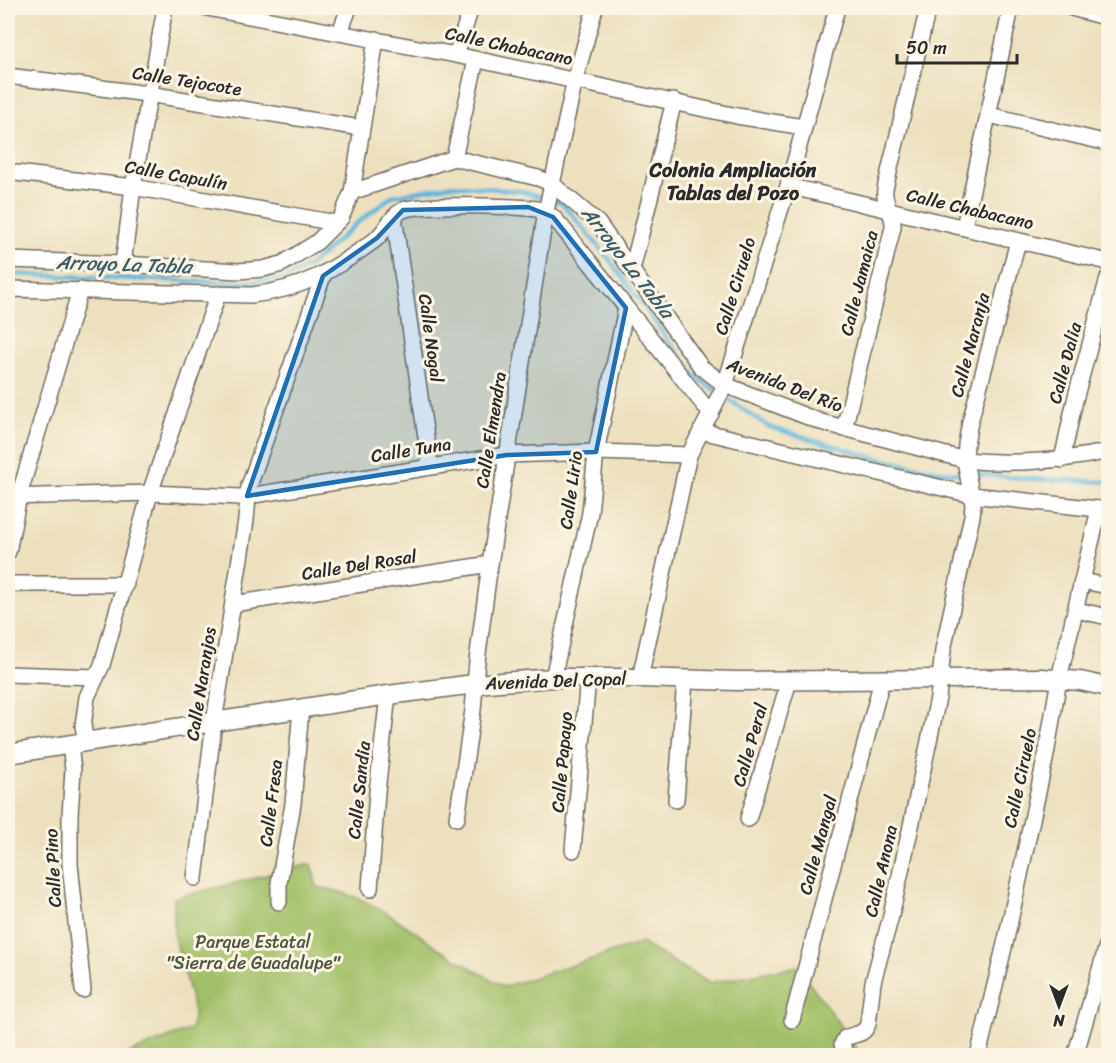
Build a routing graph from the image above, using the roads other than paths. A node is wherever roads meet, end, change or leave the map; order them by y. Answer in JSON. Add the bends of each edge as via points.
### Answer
{"nodes":[{"id":1,"x":165,"y":8,"type":"edge"},
{"id":2,"x":207,"y":8,"type":"edge"},
{"id":3,"x":349,"y":8,"type":"edge"},
{"id":4,"x":471,"y":8,"type":"edge"},
{"id":5,"x":595,"y":8,"type":"edge"},
{"id":6,"x":837,"y":8,"type":"edge"},
{"id":7,"x":928,"y":8,"type":"edge"},
{"id":8,"x":1011,"y":8,"type":"edge"},
{"id":9,"x":1072,"y":8,"type":"edge"},
{"id":10,"x":1107,"y":14,"type":"edge"},
{"id":11,"x":340,"y":32,"type":"junction"},
{"id":12,"x":376,"y":39,"type":"junction"},
{"id":13,"x":456,"y":55,"type":"junction"},
{"id":14,"x":476,"y":60,"type":"junction"},
{"id":15,"x":8,"y":76,"type":"edge"},
{"id":16,"x":575,"y":80,"type":"junction"},
{"id":17,"x":148,"y":94,"type":"junction"},
{"id":18,"x":674,"y":101,"type":"junction"},
{"id":19,"x":989,"y":115,"type":"junction"},
{"id":20,"x":361,"y":128,"type":"junction"},
{"id":21,"x":803,"y":128,"type":"junction"},
{"id":22,"x":1108,"y":143,"type":"edge"},
{"id":23,"x":454,"y":158,"type":"junction"},
{"id":24,"x":8,"y":172,"type":"edge"},
{"id":25,"x":788,"y":186,"type":"junction"},
{"id":26,"x":133,"y":187,"type":"junction"},
{"id":27,"x":551,"y":187,"type":"junction"},
{"id":28,"x":352,"y":192,"type":"junction"},
{"id":29,"x":890,"y":210,"type":"junction"},
{"id":30,"x":545,"y":212,"type":"junction"},
{"id":31,"x":394,"y":217,"type":"junction"},
{"id":32,"x":336,"y":223,"type":"junction"},
{"id":33,"x":964,"y":227,"type":"junction"},
{"id":34,"x":1018,"y":241,"type":"junction"},
{"id":35,"x":8,"y":260,"type":"edge"},
{"id":36,"x":1108,"y":262,"type":"edge"},
{"id":37,"x":123,"y":264,"type":"junction"},
{"id":38,"x":632,"y":270,"type":"junction"},
{"id":39,"x":323,"y":276,"type":"junction"},
{"id":40,"x":1108,"y":278,"type":"edge"},
{"id":41,"x":8,"y":289,"type":"edge"},
{"id":42,"x":80,"y":290,"type":"junction"},
{"id":43,"x":218,"y":294,"type":"junction"},
{"id":44,"x":626,"y":308,"type":"junction"},
{"id":45,"x":719,"y":397,"type":"junction"},
{"id":46,"x":844,"y":429,"type":"junction"},
{"id":47,"x":702,"y":431,"type":"junction"},
{"id":48,"x":596,"y":452,"type":"junction"},
{"id":49,"x":1105,"y":452,"type":"dead end"},
{"id":50,"x":507,"y":455,"type":"junction"},
{"id":51,"x":689,"y":455,"type":"junction"},
{"id":52,"x":1062,"y":460,"type":"junction"},
{"id":53,"x":966,"y":464,"type":"junction"},
{"id":54,"x":430,"y":465,"type":"junction"},
{"id":55,"x":970,"y":490,"type":"junction"},
{"id":56,"x":150,"y":494,"type":"junction"},
{"id":57,"x":13,"y":496,"type":"edge"},
{"id":58,"x":247,"y":496,"type":"junction"},
{"id":59,"x":1104,"y":509,"type":"edge"},
{"id":60,"x":8,"y":552,"type":"edge"},
{"id":61,"x":490,"y":564,"type":"junction"},
{"id":62,"x":1082,"y":581,"type":"junction"},
{"id":63,"x":8,"y":584,"type":"edge"},
{"id":64,"x":126,"y":584,"type":"junction"},
{"id":65,"x":1108,"y":586,"type":"edge"},
{"id":66,"x":233,"y":604,"type":"junction"},
{"id":67,"x":1076,"y":610,"type":"junction"},
{"id":68,"x":1108,"y":617,"type":"edge"},
{"id":69,"x":8,"y":674,"type":"edge"},
{"id":70,"x":96,"y":677,"type":"junction"},
{"id":71,"x":588,"y":677,"type":"junction"},
{"id":72,"x":553,"y":678,"type":"junction"},
{"id":73,"x":640,"y":678,"type":"junction"},
{"id":74,"x":939,"y":678,"type":"junction"},
{"id":75,"x":1059,"y":679,"type":"junction"},
{"id":76,"x":686,"y":680,"type":"junction"},
{"id":77,"x":882,"y":680,"type":"junction"},
{"id":78,"x":789,"y":681,"type":"junction"},
{"id":79,"x":475,"y":684,"type":"junction"},
{"id":80,"x":1108,"y":687,"type":"edge"},
{"id":81,"x":388,"y":695,"type":"junction"},
{"id":82,"x":301,"y":708,"type":"junction"},
{"id":83,"x":214,"y":722,"type":"junction"},
{"id":84,"x":78,"y":743,"type":"junction"},
{"id":85,"x":8,"y":754,"type":"edge"},
{"id":86,"x":676,"y":800,"type":"dead end"},
{"id":87,"x":457,"y":818,"type":"dead end"},
{"id":88,"x":748,"y":819,"type":"dead end"},
{"id":89,"x":573,"y":850,"type":"dead end"},
{"id":90,"x":195,"y":879,"type":"dead end"},
{"id":91,"x":370,"y":889,"type":"dead end"},
{"id":92,"x":279,"y":902,"type":"dead end"},
{"id":93,"x":1108,"y":942,"type":"edge"},
{"id":94,"x":83,"y":990,"type":"dead end"},
{"id":95,"x":792,"y":1020,"type":"dead end"},
{"id":96,"x":846,"y":1056,"type":"edge"},
{"id":97,"x":978,"y":1056,"type":"edge"},
{"id":98,"x":1075,"y":1056,"type":"edge"}],
"edges":[{"from":1,"to":17,"type":"street"},
{"from":2,"to":11,"type":"street","name":"Calle Chabacano"},
{"from":3,"to":11,"type":"street"},
{"from":4,"to":13,"type":"street"},
{"from":5,"to":16,"type":"street","name":"Calle Elmendra"},
{"from":6,"to":21,"type":"street","name":"Calle Ciruelo"},
{"from":7,"to":29,"type":"street","name":"Calle Jamaica","via":[[885,189]]},
{"from":8,"to":19,"type":"street"},
{"from":9,"to":10,"type":"street"},
{"from":11,"to":12,"type":"street","name":"Calle Chabacano"},
{"from":12,"to":13,"type":"street","name":"Calle Chabacano"},
{"from":12,"to":20,"type":"street"},
{"from":13,"to":14,"type":"street","name":"Calle Chabacano"},
{"from":14,"to":16,"type":"street","name":"Calle Chabacano"},
{"from":14,"to":23,"type":"street"},
{"from":15,"to":17,"type":"street","name":"Calle Tejocote"},
{"from":16,"to":18,"type":"street","name":"Calle Chabacano"},
{"from":16,"to":27,"type":"street","name":"Calle Elmendra"},
{"from":17,"to":20,"type":"street","name":"Calle Tejocote"},
{"from":17,"to":26,"type":"street"},
{"from":18,"to":21,"type":"street","name":"Calle Chabacano"},
{"from":18,"to":38,"type":"street"},
{"from":19,"to":22,"type":"street"},
{"from":19,"to":33,"type":"street"},
{"from":20,"to":28,"type":"street"},
{"from":21,"to":25,"type":"street","name":"Calle Ciruelo"},
{"from":23,"to":27,"type":"street","name":"Avenida Del Río","via":[[538,178]]},
{"from":23,"to":28,"type":"street"},
{"from":24,"to":26,"type":"street","name":"Calle Capulín"},
{"from":25,"to":29,"type":"street","name":"Calle Chabacano"},
{"from":25,"to":45,"type":"street","name":"Calle Ciruelo"},
{"from":26,"to":32,"type":"street","name":"Calle Capulín"},
{"from":26,"to":37,"type":"street"},
{"from":27,"to":30,"type":"street","name":"Calle Elmendra"},
{"from":27,"to":38,"type":"street","name":"Avenida Del Río","via":[[598,223]]},
{"from":28,"to":32,"type":"street"},
{"from":29,"to":33,"type":"street","name":"Calle Chabacano"},
{"from":29,"to":46,"type":"street","name":"Calle Jamaica","via":[[893,227]]},
{"from":30,"to":31,"type":"street","via":[[528,207],[423,207],[403,210]]},
{"from":30,"to":44,"type":"street","via":[[561,226]]},
{"from":30,"to":50,"type":"street","name":"Calle Elmendra"},
{"from":31,"to":39,"type":"street","via":[[377,238]]},
{"from":31,"to":54,"type":"street","name":"Calle Nogal"},
{"from":32,"to":37,"type":"street","via":[[300,254],[263,269]]},
{"from":33,"to":34,"type":"street","name":"Calle Chabacano"},
{"from":34,"to":36,"type":"street","name":"Calle Chabacano"},
{"from":34,"to":53,"type":"street","name":"Calle Naranja","via":[[970,423]]},
{"from":35,"to":37,"type":"street"},
{"from":38,"to":45,"type":"street","name":"Avenida Del Río"},
{"from":39,"to":43,"type":"street","via":[[269,293]]},
{"from":39,"to":58,"type":"street"},
{"from":40,"to":52,"type":"street","name":"Calle Dalia"},
{"from":41,"to":42,"type":"street"},
{"from":42,"to":43,"type":"street"},
{"from":42,"to":57,"type":"street"},
{"from":43,"to":56,"type":"street"},
{"from":44,"to":45,"type":"street"},
{"from":44,"to":48,"type":"street","name":"Calle Lirio"},
{"from":45,"to":46,"type":"street","name":"Avenida Del Río"},
{"from":45,"to":47,"type":"street","name":"Calle Ciruelo"},
{"from":46,"to":53,"type":"street","name":"Avenida Del Río"},
{"from":47,"to":51,"type":"street","name":"Calle Ciruelo"},
{"from":47,"to":55,"type":"street"},
{"from":48,"to":50,"type":"street","name":"Calle Tuna"},
{"from":48,"to":51,"type":"street","name":"Calle Tuna"},
{"from":48,"to":72,"type":"street","name":"Calle Lirio","via":[[590,513]]},
{"from":49,"to":52,"type":"street","name":"Avenida Del Río"},
{"from":50,"to":54,"type":"street","name":"Calle Tuna"},
{"from":50,"to":61,"type":"street","name":"Calle Elmendra"},
{"from":51,"to":73,"type":"street","name":"Calle Ciruelo"},
{"from":52,"to":53,"type":"street","name":"Avenida Del Río"},
{"from":53,"to":55,"type":"street"},
{"from":54,"to":58,"type":"street","name":"Calle Tuna"},
{"from":55,"to":59,"type":"street"},
{"from":55,"to":74,"type":"street","via":[[972,516]]},
{"from":56,"to":57,"type":"street","name":"Calle Tuna"},
{"from":56,"to":58,"type":"street","name":"Calle Tuna"},
{"from":56,"to":64,"type":"street"},
{"from":57,"to":60,"type":"street"},
{"from":58,"to":66,"type":"street","name":"Calle Naranjos"},
{"from":59,"to":62,"type":"street","name":"Calle Ciruelo"},
{"from":61,"to":66,"type":"street","name":"Calle Del Rosal"},
{"from":61,"to":79,"type":"street","name":"Calle Elmendra"},
{"from":62,"to":65,"type":"street"},
{"from":62,"to":67,"type":"street","name":"Calle Ciruelo"},
{"from":63,"to":64,"type":"street"},
{"from":64,"to":70,"type":"street"},
{"from":66,"to":83,"type":"street","name":"Calle Naranjos"},
{"from":67,"to":68,"type":"street"},
{"from":67,"to":75,"type":"street","name":"Calle Ciruelo"},
{"from":69,"to":70,"type":"street"},
{"from":70,"to":84,"type":"street","via":[[87,697]]},
{"from":71,"to":72,"type":"street","name":"Avenida Del Copal"},
{"from":71,"to":73,"type":"street","name":"Avenida Del Copal"},
{"from":71,"to":89,"type":"street","name":"Calle Papayo"},
{"from":72,"to":79,"type":"street","name":"Avenida Del Copal"},
{"from":73,"to":76,"type":"street","name":"Avenida Del Copal"},
{"from":74,"to":75,"type":"street","name":"Avenida Del Copal"},
{"from":74,"to":77,"type":"street","name":"Avenida Del Copal"},
{"from":74,"to":96,"type":"street","name":"Calle Anona","via":[[911,826],[873,982],[868,1024],[860,1034],[845,1038],[842,1044]]},
{"from":75,"to":80,"type":"street","name":"Avenida Del Copal"},
{"from":75,"to":97,"type":"street","name":"Calle Ciruelo","via":[[1015,901]]},
{"from":76,"to":78,"type":"street","name":"Avenida Del Copal"},
{"from":76,"to":86,"type":"street"},
{"from":77,"to":78,"type":"street","name":"Avenida Del Copal"},
{"from":77,"to":95,"type":"street","name":"Calle Mangal"},
{"from":78,"to":88,"type":"street","name":"Calle Peral"},
{"from":79,"to":81,"type":"street","name":"Avenida Del Copal"},
{"from":79,"to":87,"type":"street","name":"Calle Elmendra"},
{"from":81,"to":82,"type":"street","name":"Avenida Del Copal"},
{"from":81,"to":91,"type":"street","name":"Calle Sandia"},
{"from":82,"to":83,"type":"street","name":"Avenida Del Copal"},
{"from":82,"to":92,"type":"street","name":"Calle Fresa"},
{"from":83,"to":84,"type":"street","name":"Avenida Del Copal"},
{"from":83,"to":90,"type":"street","name":"Calle Naranjos"},
{"from":84,"to":85,"type":"street","name":"Avenida Del Copal"},
{"from":84,"to":94,"type":"street","name":"Calle Pino","via":[[70,815],[70,864]]},
{"from":93,"to":98,"type":"street"}]}
